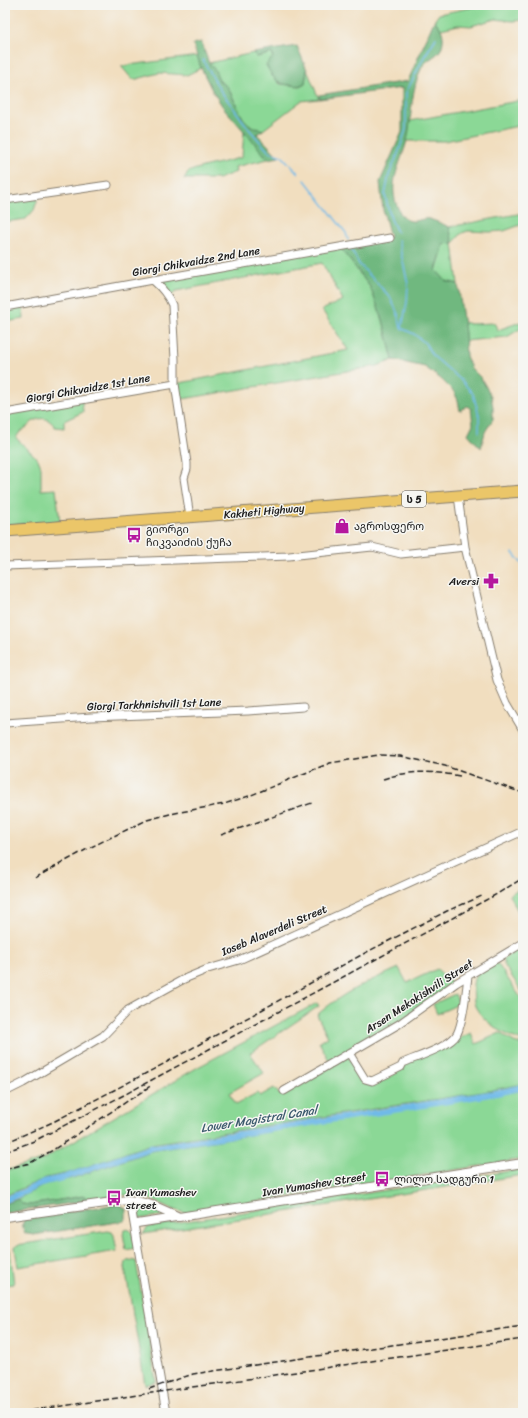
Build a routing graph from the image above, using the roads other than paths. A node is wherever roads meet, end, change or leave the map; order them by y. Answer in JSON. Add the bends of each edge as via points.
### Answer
{"nodes":[{"id":1,"x":108,"y":185,"type":"dead end"},
{"id":2,"x":5,"y":200,"type":"edge"},
{"id":3,"x":390,"y":238,"type":"dead end"},
{"id":4,"x":152,"y":280,"type":"junction"},
{"id":5,"x":5,"y":307,"type":"edge"},
{"id":6,"x":175,"y":384,"type":"junction"},
{"id":7,"x":5,"y":413,"type":"edge"},
{"id":8,"x":523,"y":491,"type":"edge"},
{"id":9,"x":458,"y":496,"type":"junction"},
{"id":10,"x":190,"y":517,"type":"junction"},
{"id":11,"x":5,"y":532,"type":"edge"},
{"id":12,"x":464,"y":547,"type":"junction"},
{"id":13,"x":5,"y":566,"type":"edge"},
{"id":14,"x":304,"y":707,"type":"dead end"},
{"id":15,"x":5,"y":723,"type":"edge"},
{"id":16,"x":523,"y":730,"type":"edge"},
{"id":17,"x":523,"y":831,"type":"edge"},
{"id":18,"x":523,"y":943,"type":"edge"},
{"id":19,"x":468,"y":976,"type":"junction"},
{"id":20,"x":349,"y":1053,"type":"junction"},
{"id":21,"x":284,"y":1091,"type":"dead end"},
{"id":22,"x":5,"y":1092,"type":"edge"},
{"id":23,"x":523,"y":1163,"type":"edge"},
{"id":24,"x":127,"y":1200,"type":"junction"},
{"id":25,"x":5,"y":1217,"type":"edge"},
{"id":26,"x":179,"y":1217,"type":"junction"},
{"id":27,"x":134,"y":1224,"type":"junction"},
{"id":28,"x":166,"y":1413,"type":"edge"}],
"edges":[{"from":1,"to":2,"type":"street"},
{"from":3,"to":4,"type":"street","name":"Giorgi Chikvaidze 2nd Lane"},
{"from":4,"to":5,"type":"street","name":"Giorgi Chikvaidze 2nd Lane"},
{"from":4,"to":6,"type":"street","via":[[159,285],[172,305]]},
{"from":6,"to":7,"type":"street","name":"Giorgi Chikvaidze 1st Lane"},
{"from":6,"to":10,"type":"street","via":[[187,463],[184,478]]},
{"from":8,"to":9,"type":"highway","name":"Kakheti Highway","number":"ს 5"},
{"from":9,"to":10,"type":"highway","name":"Kakheti Highway","number":"ს 5"},
{"from":9,"to":12,"type":"street"},
{"from":10,"to":11,"type":"highway","name":"Kakheti Highway","number":"ს 5"},
{"from":12,"to":13,"type":"street","via":[[401,554],[372,547],[289,556]]},
{"from":12,"to":16,"type":"street","via":[[497,680]]},
{"from":14,"to":15,"type":"street","name":"Giorgi Tarkhnishvili 1st Lane"},
{"from":17,"to":22,"type":"street","name":"Ioseb Alaverdeli Street","via":[[239,960],[184,979],[128,1010],[103,1036]]},
{"from":18,"to":19,"type":"street","name":"Arsen Mekokishvili Street"},
{"from":19,"to":20,"type":"street","name":"Arsen Mekokishvili Street","via":[[399,1024]]},
{"from":19,"to":20,"type":"street","via":[[457,1034],[447,1043],[403,1063],[372,1081],[365,1079]]},
{"from":20,"to":21,"type":"street","name":"Arsen Mekokishvili Street"},
{"from":23,"to":26,"type":"street","name":"Ivan Yumashev Street"},
{"from":24,"to":25,"type":"street"},
{"from":24,"to":26,"type":"street","via":[[155,1205]]},
{"from":24,"to":27,"type":"street","via":[[131,1206]]},
{"from":26,"to":27,"type":"street","name":"Ivan Yumashev Street"},
{"from":27,"to":28,"type":"street"}]}
